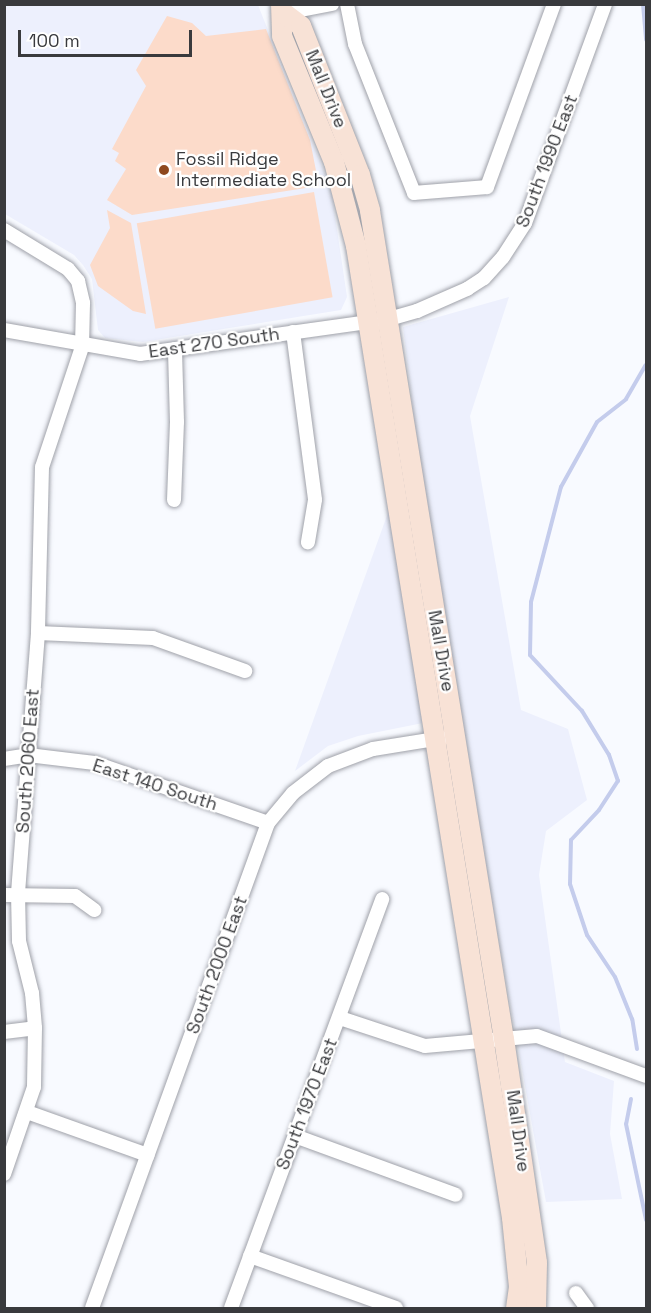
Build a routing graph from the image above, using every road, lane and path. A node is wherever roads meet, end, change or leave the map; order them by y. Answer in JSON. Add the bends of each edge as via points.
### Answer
{"nodes":[{"id":1,"x":332,"y":4,"type":"edge"},
{"id":2,"x":347,"y":4,"type":"edge"},
{"id":3,"x":554,"y":4,"type":"edge"},
{"id":4,"x":605,"y":4,"type":"edge"},
{"id":5,"x":283,"y":9,"type":"edge"},
{"id":6,"x":4,"y":230,"type":"edge"},
{"id":7,"x":389,"y":319,"type":"junction"},
{"id":8,"x":368,"y":322,"type":"junction"},
{"id":9,"x":4,"y":330,"type":"edge"},
{"id":10,"x":293,"y":332,"type":"junction"},
{"id":11,"x":82,"y":347,"type":"junction"},
{"id":12,"x":175,"y":349,"type":"junction"},
{"id":13,"x":174,"y":500,"type":"dead end"},
{"id":14,"x":308,"y":542,"type":"dead end"},
{"id":15,"x":38,"y":633,"type":"junction"},
{"id":16,"x":244,"y":671,"type":"dead end"},
{"id":17,"x":456,"y":736,"type":"junction"},
{"id":18,"x":434,"y":740,"type":"junction"},
{"id":19,"x":28,"y":755,"type":"junction"},
{"id":20,"x":4,"y":759,"type":"edge"},
{"id":21,"x":268,"y":824,"type":"junction"},
{"id":22,"x":11,"y":894,"type":"edge"},
{"id":23,"x":382,"y":899,"type":"dead end"},
{"id":24,"x":94,"y":910,"type":"dead end"},
{"id":25,"x":340,"y":1018,"type":"junction"},
{"id":26,"x":34,"y":1028,"type":"junction"},
{"id":27,"x":4,"y":1032,"type":"edge"},
{"id":28,"x":495,"y":1040,"type":"junction"},
{"id":29,"x":646,"y":1076,"type":"edge"},
{"id":30,"x":27,"y":1112,"type":"junction"},
{"id":31,"x":295,"y":1136,"type":"junction"},
{"id":32,"x":148,"y":1155,"type":"junction"},
{"id":33,"x":4,"y":1174,"type":"edge"},
{"id":34,"x":456,"y":1194,"type":"dead end"},
{"id":35,"x":250,"y":1256,"type":"junction"},
{"id":36,"x":576,"y":1293,"type":"dead end"},
{"id":37,"x":92,"y":1308,"type":"edge"},
{"id":38,"x":231,"y":1308,"type":"edge"},
{"id":39,"x":396,"y":1308,"type":"edge"},
{"id":40,"x":516,"y":1308,"type":"edge"},
{"id":41,"x":536,"y":1308,"type":"edge"},
{"id":42,"x":587,"y":1308,"type":"edge"}],
"edges":[{"from":1,"to":5,"type":"street"},
{"from":2,"to":3,"type":"street","via":[[355,44],[414,193],[487,188]]},
{"from":4,"to":7,"type":"street","name":"South 1990 East","via":[[519,235],[484,278],[417,311]]},
{"from":5,"to":7,"type":"main road","name":"Mall Drive","via":[[300,27],[360,175]]},
{"from":5,"to":8,"type":"main road","name":"Mall Drive","via":[[282,36],[334,162],[348,208]]},
{"from":6,"to":11,"type":"street","name":"South 2060 East","via":[[51,256],[78,281]]},
{"from":7,"to":8,"type":"street","name":"East 270 South"},
{"from":7,"to":17,"type":"main road","name":"Mall Drive"},
{"from":8,"to":10,"type":"street","name":"East 270 South"},
{"from":8,"to":18,"type":"main road","name":"Mall Drive"},
{"from":9,"to":11,"type":"street","name":"East 270 South"},
{"from":10,"to":12,"type":"street","name":"East 270 South"},
{"from":10,"to":14,"type":"street","via":[[315,500]]},
{"from":11,"to":12,"type":"street","name":"East 270 South","via":[[140,354]]},
{"from":11,"to":15,"type":"street","name":"South 2060 East","via":[[42,467]]},
{"from":12,"to":13,"type":"street"},
{"from":15,"to":16,"type":"street","via":[[153,638]]},
{"from":15,"to":19,"type":"street","name":"South 2060 East"},
{"from":17,"to":18,"type":"street","name":"South 2000 East"},
{"from":17,"to":28,"type":"main road","name":"Mall Drive"},
{"from":18,"to":21,"type":"street","name":"South 2000 East","via":[[373,749],[328,766],[293,793]]},
{"from":18,"to":28,"type":"main road","name":"Mall Drive"},
{"from":19,"to":20,"type":"street","name":"East 140 South"},
{"from":19,"to":21,"type":"street","name":"East 140 South","via":[[95,763]]},
{"from":19,"to":22,"type":"street","name":"South 2060 East"},
{"from":21,"to":32,"type":"street","name":"South 2000 East"},
{"from":22,"to":24,"type":"street","via":[[75,896]]},
{"from":22,"to":26,"type":"street","name":"South 2060 East","via":[[32,993]]},
{"from":23,"to":25,"type":"street","name":"South 1970 East"},
{"from":25,"to":28,"type":"street","via":[[425,1046]]},
{"from":25,"to":31,"type":"street","name":"South 1970 East"},
{"from":26,"to":27,"type":"street"},
{"from":26,"to":30,"type":"street","name":"South 2060 East","via":[[34,1087]]},
{"from":28,"to":29,"type":"street","via":[[537,1036]]},
{"from":28,"to":40,"type":"main road","name":"Mall Drive","via":[[517,1257]]},
{"from":28,"to":41,"type":"main road","name":"Mall Drive","via":[[537,1263]]},
{"from":30,"to":32,"type":"street"},
{"from":30,"to":33,"type":"street","name":"South 2060 East"},
{"from":31,"to":34,"type":"street"},
{"from":31,"to":35,"type":"street","name":"South 1970 East"},
{"from":32,"to":37,"type":"street","name":"South 2000 East"},
{"from":35,"to":38,"type":"street","name":"South 1970 East"},
{"from":35,"to":39,"type":"street"},
{"from":36,"to":42,"type":"street"}]}
